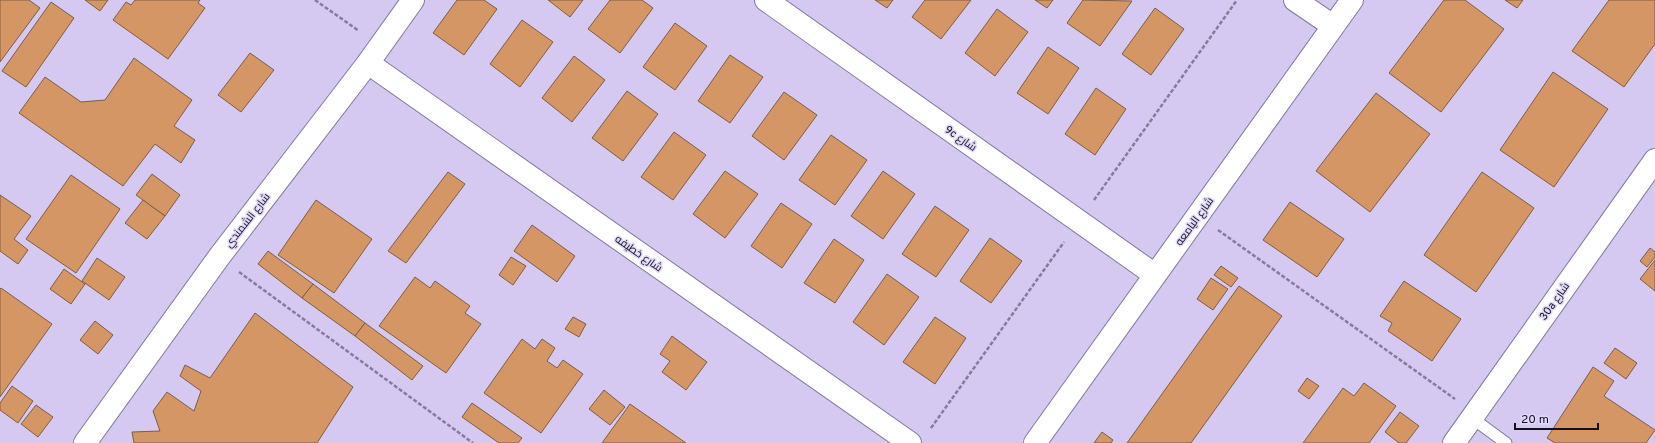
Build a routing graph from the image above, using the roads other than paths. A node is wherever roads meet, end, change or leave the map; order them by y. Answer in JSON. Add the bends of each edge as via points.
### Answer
{"nodes":[{"id":1,"x":412,"y":0,"type":"edge"},
{"id":2,"x":766,"y":0,"type":"edge"},
{"id":3,"x":1295,"y":0,"type":"edge"},
{"id":4,"x":1352,"y":0,"type":"edge"},
{"id":5,"x":1333,"y":26,"type":"junction"},
{"id":6,"x":368,"y":63,"type":"junction"},
{"id":7,"x":1655,"y":160,"type":"edge"},
{"id":8,"x":1155,"y":276,"type":"junction"},
{"id":9,"x":1473,"y":416,"type":"junction"},
{"id":10,"x":85,"y":443,"type":"edge"},
{"id":11,"x":910,"y":443,"type":"edge"},
{"id":12,"x":1035,"y":443,"type":"edge"},
{"id":13,"x":1454,"y":443,"type":"edge"},
{"id":14,"x":1506,"y":443,"type":"edge"}],
"edges":[{"from":1,"to":6,"type":"street","name":"شارع الشمندي"},
{"from":2,"to":8,"type":"street","name":"9c شارع"},
{"from":3,"to":5,"type":"street"},
{"from":4,"to":5,"type":"street","name":"شارع اليامعه"},
{"from":5,"to":8,"type":"street","name":"شارع اليامعه"},
{"from":6,"to":10,"type":"street","name":"شارع الشمندي","via":[[219,256]]},
{"from":6,"to":11,"type":"street","name":"شارع خطيفه"},
{"from":7,"to":9,"type":"street","name":"30a شارع"},
{"from":8,"to":12,"type":"street","name":"شارع اليامعه"},
{"from":9,"to":13,"type":"street","name":"30a شارع"},
{"from":9,"to":14,"type":"lane"}]}
